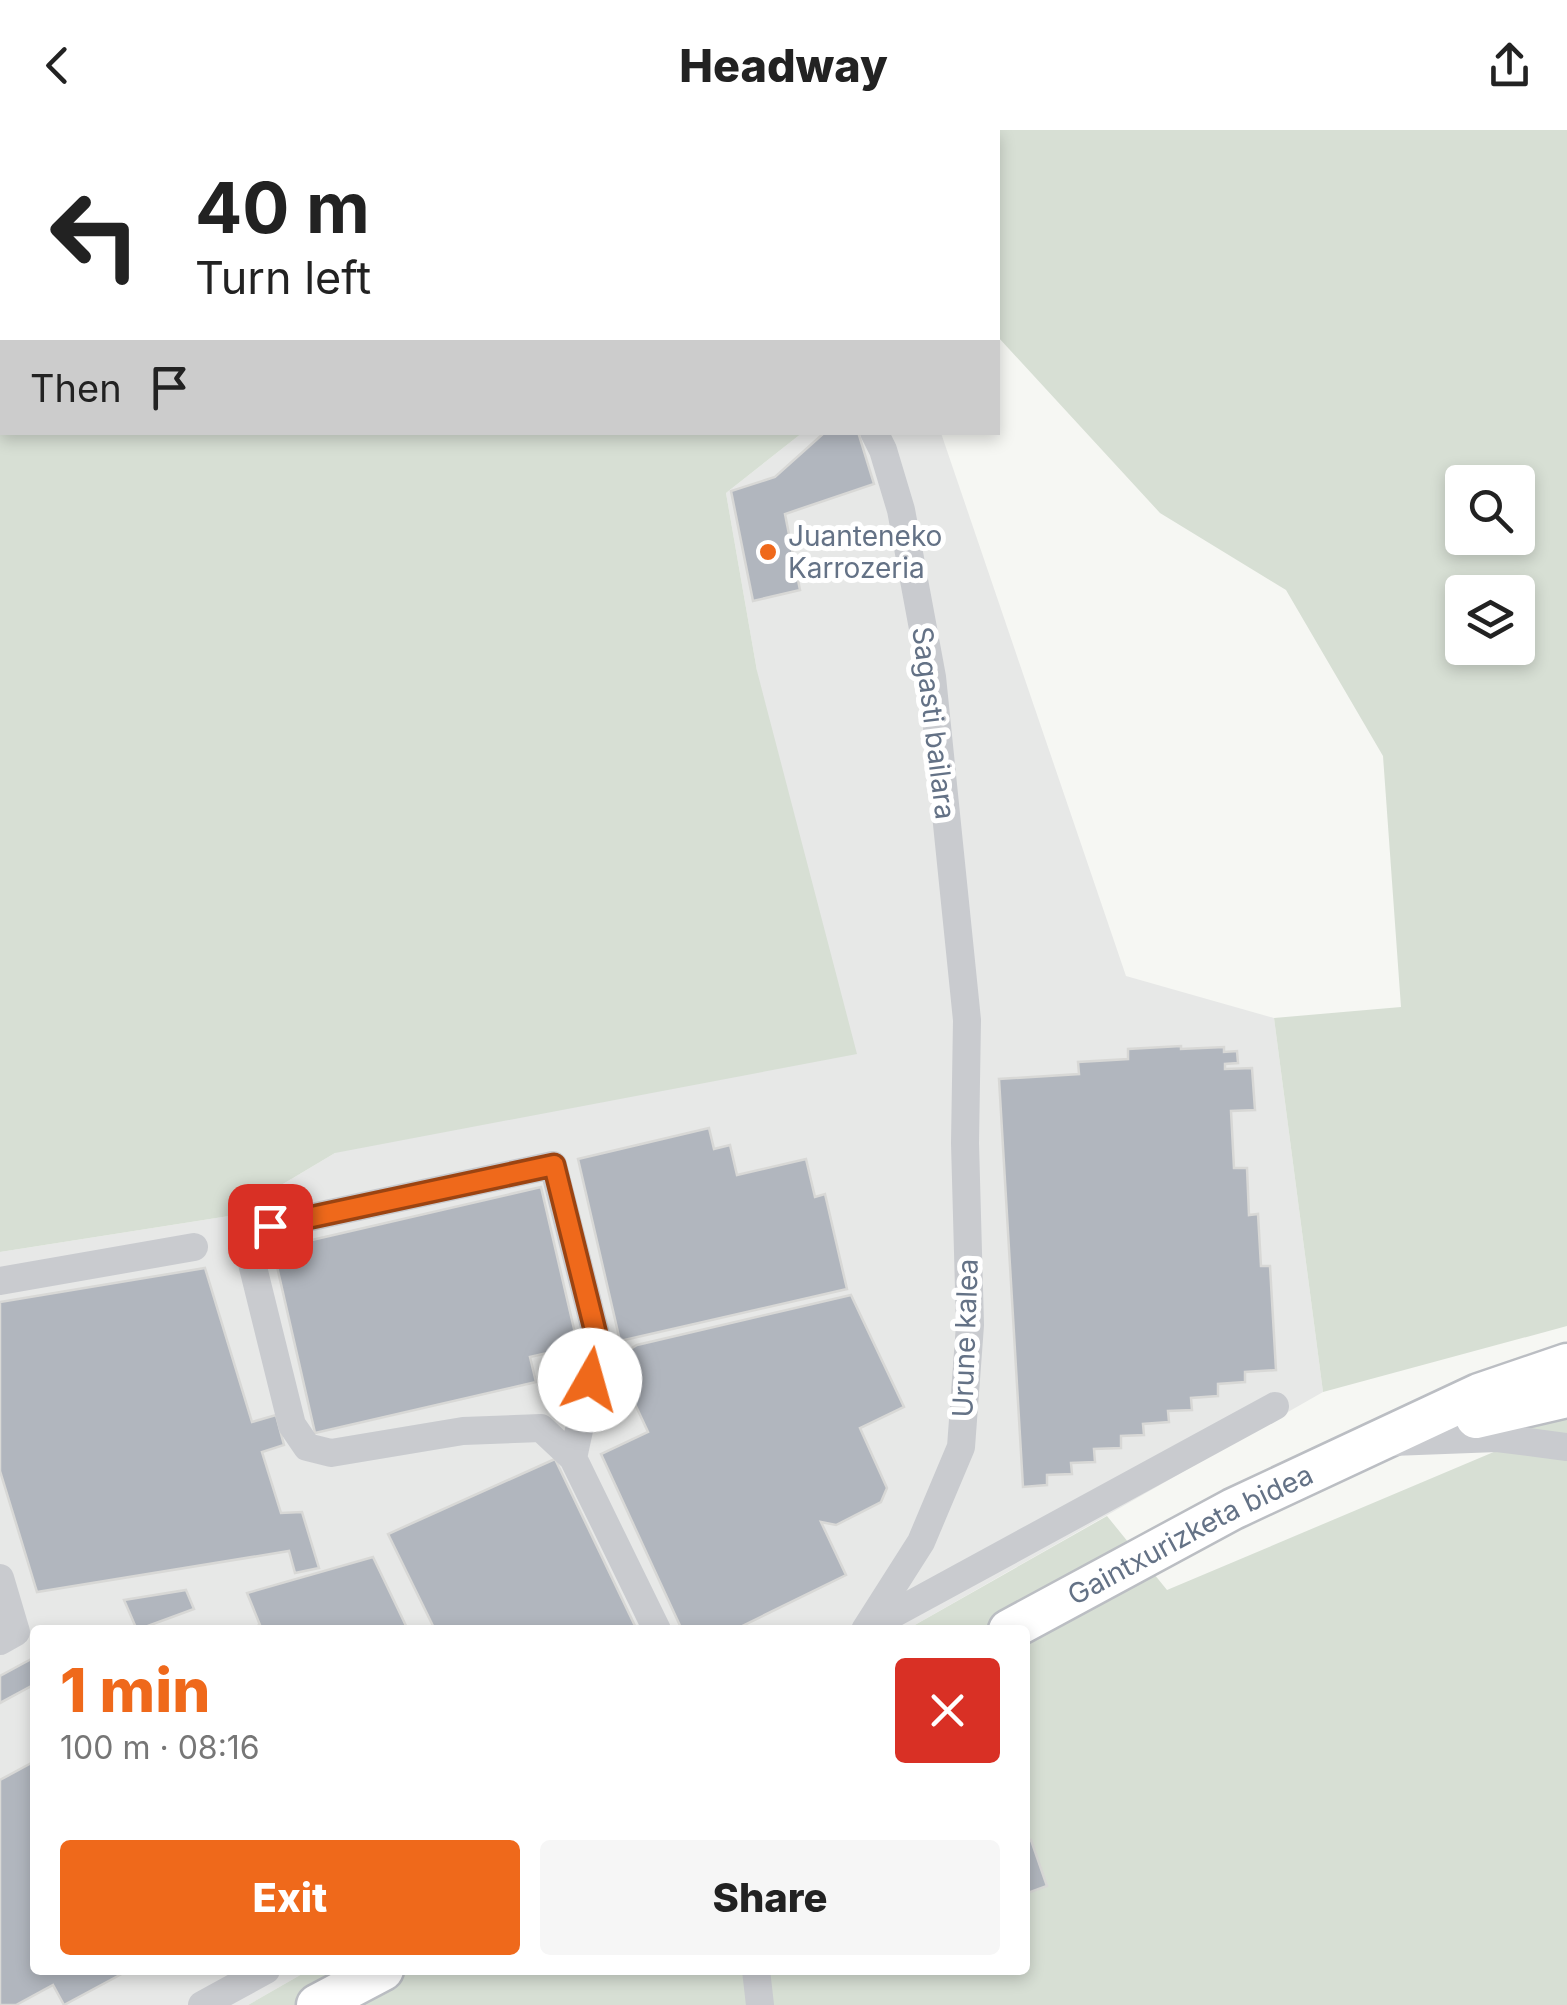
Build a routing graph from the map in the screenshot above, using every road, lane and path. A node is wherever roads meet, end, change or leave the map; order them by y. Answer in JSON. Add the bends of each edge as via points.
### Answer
{"nodes":[{"id":1,"x":876,"y":435,"type":"edge"},
{"id":2,"x":967,"y":1020,"type":"joint"},
{"id":3,"x":194,"y":1247,"type":"dead end"},
{"id":4,"x":0,"y":1281,"type":"edge"},
{"id":5,"x":1567,"y":1364,"type":"edge"},
{"id":6,"x":1567,"y":1397,"type":"edge"},
{"id":7,"x":1274,"y":1406,"type":"dead end"},
{"id":8,"x":1532,"y":1441,"type":"junction"},
{"id":9,"x":1376,"y":1444,"type":"junction"},
{"id":10,"x":1567,"y":1447,"type":"edge"},
{"id":11,"x":573,"y":1458,"type":"junction"},
{"id":12,"x":1567,"y":1469,"type":"edge"},
{"id":13,"x":0,"y":1578,"type":"edge"},
{"id":14,"x":655,"y":1625,"type":"edge"},
{"id":15,"x":870,"y":1625,"type":"edge"},
{"id":16,"x":873,"y":1625,"type":"edge"},
{"id":17,"x":1018,"y":1625,"type":"edge"},
{"id":18,"x":0,"y":1641,"type":"edge"},
{"id":19,"x":257,"y":1975,"type":"edge"},
{"id":20,"x":374,"y":1975,"type":"edge"},
{"id":21,"x":757,"y":1975,"type":"edge"},
{"id":22,"x":202,"y":2005,"type":"edge"},
{"id":23,"x":317,"y":2005,"type":"edge"},
{"id":24,"x":760,"y":2005,"type":"edge"}],
"edges":[{"from":1,"to":2,"type":"street","name":"Sagasti bailara","via":[[901,510],[932,677]]},
{"from":2,"to":15,"type":"street","name":"Urune kalea","via":[[970,1325],[962,1447],[920,1542]]},
{"from":3,"to":4,"type":"street"},
{"from":5,"to":9,"type":"main road","name":"Gaintxurizketa bidea","via":[[1478,1394]]},
{"from":6,"to":9,"type":"main road","name":"Gaintxurizketa bidea"},
{"from":7,"to":16,"type":"street"},
{"from":8,"to":9,"type":"street"},
{"from":8,"to":10,"type":"street"},
{"from":8,"to":12,"type":"street"},
{"from":9,"to":17,"type":"main road","name":"Gaintxurizketa bidea","via":[[1233,1509]]},
{"from":11,"to":11,"type":"street","via":[[541,1428],[463,1431],[332,1453],[307,1447],[292,1425],[246,1239],[270,1226],[554,1165],[598,1342]]},
{"from":11,"to":14,"type":"street"},
{"from":13,"to":18,"type":"street","via":[[16,1632]]},
{"from":19,"to":22,"type":"street"},
{"from":20,"to":23,"type":"main road"},
{"from":21,"to":24,"type":"street"}]}
